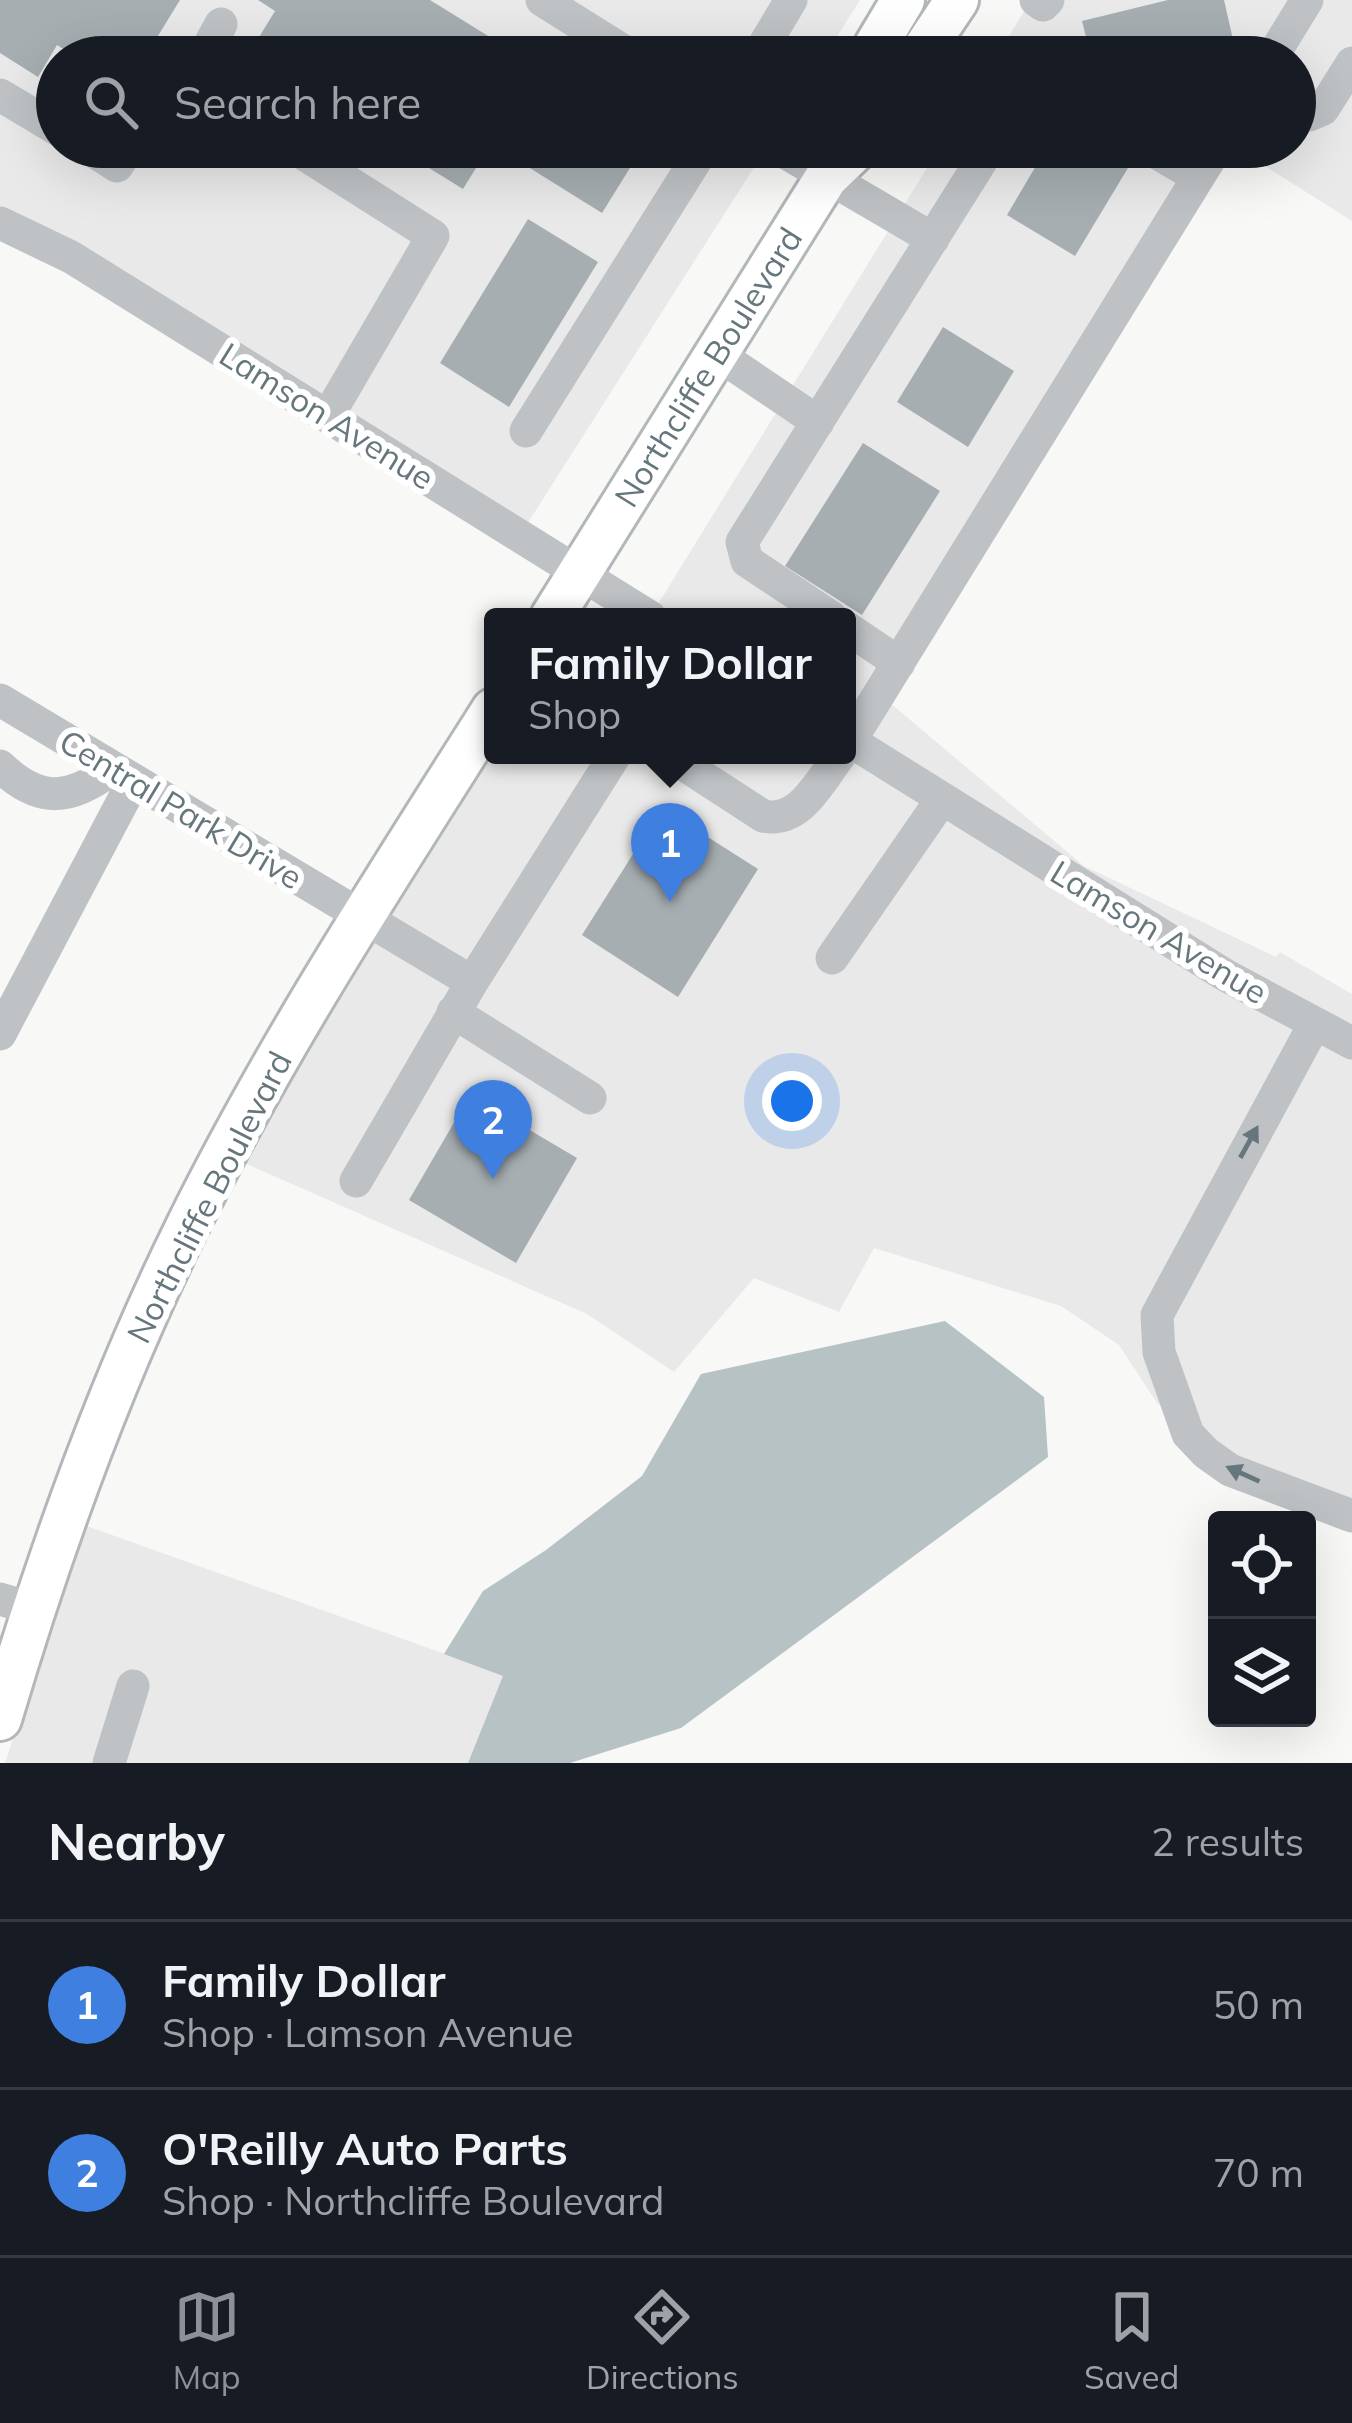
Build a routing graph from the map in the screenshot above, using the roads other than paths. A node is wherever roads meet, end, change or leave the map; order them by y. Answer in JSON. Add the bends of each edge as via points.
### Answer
{"nodes":[{"id":1,"x":542,"y":0,"type":"edge"},
{"id":2,"x":790,"y":0,"type":"edge"},
{"id":3,"x":903,"y":0,"type":"edge"},
{"id":4,"x":957,"y":0,"type":"edge"},
{"id":5,"x":1036,"y":0,"type":"edge"},
{"id":6,"x":1048,"y":0,"type":"edge"},
{"id":7,"x":1307,"y":0,"type":"edge"},
{"id":8,"x":221,"y":24,"type":"dead end"},
{"id":9,"x":214,"y":36,"type":"edge"},
{"id":10,"x":599,"y":36,"type":"edge"},
{"id":11,"x":770,"y":36,"type":"edge"},
{"id":12,"x":882,"y":36,"type":"edge"},
{"id":13,"x":934,"y":36,"type":"edge"},
{"id":14,"x":1285,"y":36,"type":"edge"},
{"id":15,"x":1352,"y":62,"type":"edge"},
{"id":16,"x":0,"y":95,"type":"edge"},
{"id":17,"x":1316,"y":112,"type":"edge"},
{"id":18,"x":36,"y":116,"type":"edge"},
{"id":19,"x":347,"y":168,"type":"edge"},
{"id":20,"x":691,"y":168,"type":"edge"},
{"id":21,"x":824,"y":168,"type":"edge"},
{"id":22,"x":836,"y":168,"type":"edge"},
{"id":23,"x":977,"y":168,"type":"edge"},
{"id":24,"x":1183,"y":168,"type":"edge"},
{"id":25,"x":1203,"y":168,"type":"edge"},
{"id":26,"x":1198,"y":177,"type":"junction"},
{"id":27,"x":0,"y":223,"type":"edge"},
{"id":28,"x":933,"y":239,"type":"junction"},
{"id":29,"x":716,"y":353,"type":"junction"},
{"id":30,"x":328,"y":416,"type":"junction"},
{"id":31,"x":818,"y":422,"type":"junction"},
{"id":32,"x":526,"y":431,"type":"dead end"},
{"id":33,"x":580,"y":573,"type":"junction"},
{"id":34,"x":558,"y":608,"type":"edge"},
{"id":35,"x":636,"y":608,"type":"edge"},
{"id":36,"x":818,"y":608,"type":"edge"},
{"id":37,"x":856,"y":634,"type":"edge"},
{"id":38,"x":899,"y":662,"type":"junction"},
{"id":39,"x":0,"y":700,"type":"edge"},
{"id":40,"x":484,"y":724,"type":"edge"},
{"id":41,"x":856,"y":730,"type":"edge"},
{"id":42,"x":856,"y":751,"type":"edge"},
{"id":43,"x":609,"y":764,"type":"edge"},
{"id":44,"x":683,"y":764,"type":"edge"},
{"id":45,"x":832,"y":764,"type":"edge"},
{"id":46,"x":0,"y":766,"type":"edge"},
{"id":47,"x":123,"y":774,"type":"junction"},
{"id":48,"x":943,"y":799,"type":"junction"},
{"id":49,"x":362,"y":918,"type":"junction"},
{"id":50,"x":832,"y":958,"type":"dead end"},
{"id":51,"x":472,"y":982,"type":"junction"},
{"id":52,"x":454,"y":1012,"type":"junction"},
{"id":53,"x":1314,"y":1025,"type":"junction"},
{"id":54,"x":0,"y":1034,"type":"edge"},
{"id":55,"x":1352,"y":1043,"type":"edge"},
{"id":56,"x":590,"y":1098,"type":"dead end"},
{"id":57,"x":356,"y":1181,"type":"dead end"},
{"id":58,"x":1352,"y":1516,"type":"edge"},
{"id":59,"x":16,"y":1604,"type":"edge"},
{"id":60,"x":133,"y":1686,"type":"dead end"},
{"id":61,"x":0,"y":1719,"type":"edge"},
{"id":62,"x":110,"y":1763,"type":"edge"}],
"edges":[{"from":1,"to":10,"type":"street"},
{"from":2,"to":11,"type":"street"},
{"from":3,"to":12,"type":"main road"},
{"from":4,"to":13,"type":"main road"},
{"from":5,"to":6,"type":"street"},
{"from":7,"to":14,"type":"street"},
{"from":8,"to":9,"type":"street"},
{"from":15,"to":17,"type":"street"},
{"from":16,"to":18,"type":"street"},
{"from":19,"to":30,"type":"street","via":[[434,236]]},
{"from":20,"to":32,"type":"street"},
{"from":21,"to":29,"type":"main road","name":"Northcliffe Boulevard"},
{"from":22,"to":28,"type":"street"},
{"from":23,"to":28,"type":"street"},
{"from":24,"to":26,"type":"street"},
{"from":25,"to":26,"type":"street"},
{"from":26,"to":38,"type":"street"},
{"from":27,"to":30,"type":"street","name":"Lamson Avenue","via":[[71,257]]},
{"from":28,"to":31,"type":"street"},
{"from":29,"to":31,"type":"street"},
{"from":29,"to":33,"type":"main road","name":"Northcliffe Boulevard"},
{"from":30,"to":33,"type":"street","name":"Lamson Avenue"},
{"from":31,"to":36,"type":"street","via":[[742,542],[747,561]]},
{"from":33,"to":34,"type":"main road","name":"Northcliffe Boulevard"},
{"from":33,"to":35,"type":"street","name":"Lamson Avenue"},
{"from":37,"to":38,"type":"street"},
{"from":38,"to":41,"type":"street"},
{"from":39,"to":47,"type":"street","name":"Central Park Drive"},
{"from":40,"to":49,"type":"main road","name":"Northcliffe Boulevard"},
{"from":42,"to":48,"type":"street","name":"Lamson Avenue"},
{"from":43,"to":51,"type":"street"},
{"from":44,"to":45,"type":"street","via":[[763,816],[781,819]]},
{"from":46,"to":47,"type":"street","via":[[19,785],[52,795]]},
{"from":47,"to":49,"type":"street","name":"Central Park Drive"},
{"from":47,"to":54,"type":"street"},
{"from":48,"to":50,"type":"street"},
{"from":48,"to":53,"type":"street","name":"Lamson Avenue"},
{"from":49,"to":51,"type":"street","name":"Central Park Drive"},
{"from":49,"to":59,"type":"main road","name":"Northcliffe Boulevard","via":[[188,1226]]},
{"from":51,"to":52,"type":"street"},
{"from":52,"to":56,"type":"street"},
{"from":52,"to":57,"type":"street"},
{"from":53,"to":55,"type":"street","name":"Lamson Avenue"},
{"from":58,"to":53,"type":"street","one_way":true,"via":[[1230,1470],[1206,1453],[1188,1434],[1155,1335],[1157,1316]]},
{"from":59,"to":61,"type":"main road","name":"Northcliffe Boulevard"},
{"from":60,"to":62,"type":"street"}]}
